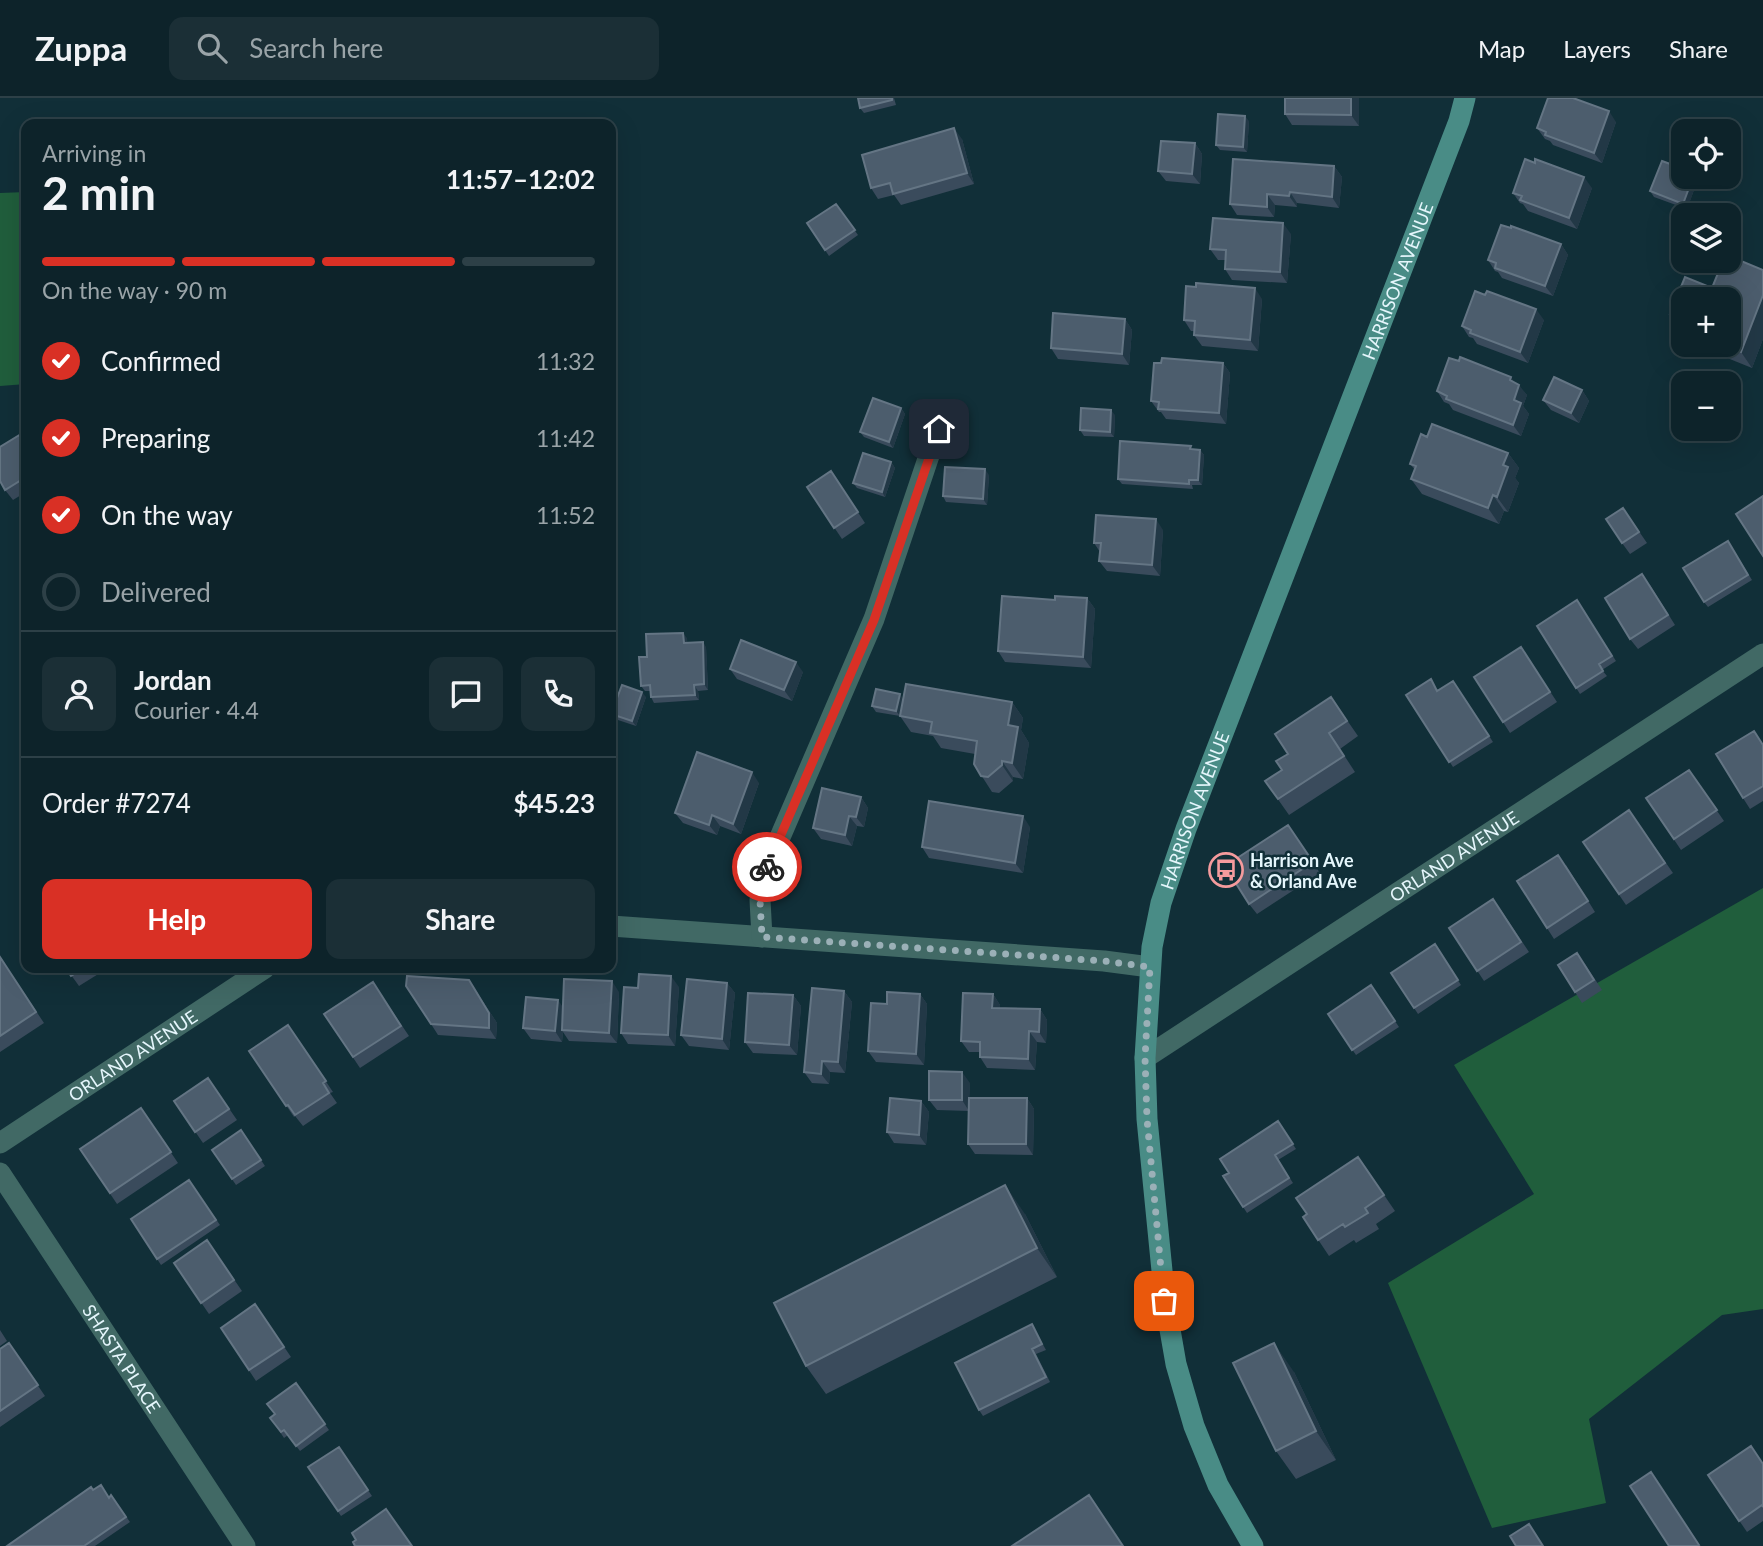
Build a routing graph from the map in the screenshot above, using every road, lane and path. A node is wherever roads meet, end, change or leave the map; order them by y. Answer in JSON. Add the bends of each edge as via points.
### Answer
{"nodes":[{"id":1,"x":1465,"y":98,"type":"edge"},
{"id":2,"x":939,"y":429,"type":"dead end"},
{"id":3,"x":1763,"y":654,"type":"edge"},
{"id":4,"x":616,"y":926,"type":"edge"},
{"id":5,"x":762,"y":937,"type":"junction"},
{"id":6,"x":1150,"y":967,"type":"junction"},
{"id":7,"x":257,"y":973,"type":"edge"},
{"id":8,"x":1145,"y":1058,"type":"junction"},
{"id":9,"x":0,"y":1143,"type":"edge"},
{"id":10,"x":0,"y":1173,"type":"edge"},
{"id":11,"x":245,"y":1546,"type":"edge"},
{"id":12,"x":1253,"y":1546,"type":"edge"}],
"edges":[{"from":1,"to":6,"type":"main road","name":"HARRISON AVENUE","via":[[1186,829],[1161,903]]},
{"from":2,"to":5,"type":"street","via":[[874,620],[765,872],[760,900]]},
{"from":3,"to":8,"type":"street","name":"ORLAND AVENUE"},
{"from":4,"to":5,"type":"street"},
{"from":5,"to":6,"type":"street"},
{"from":6,"to":8,"type":"main road","name":"HARRISON AVENUE"},
{"from":7,"to":9,"type":"street","name":"ORLAND AVENUE"},
{"from":8,"to":12,"type":"main road","name":"HARRISON AVENUE","via":[[1164,1301],[1176,1364],[1218,1485]]},
{"from":10,"to":11,"type":"street","name":"SHASTA PLACE"}]}
